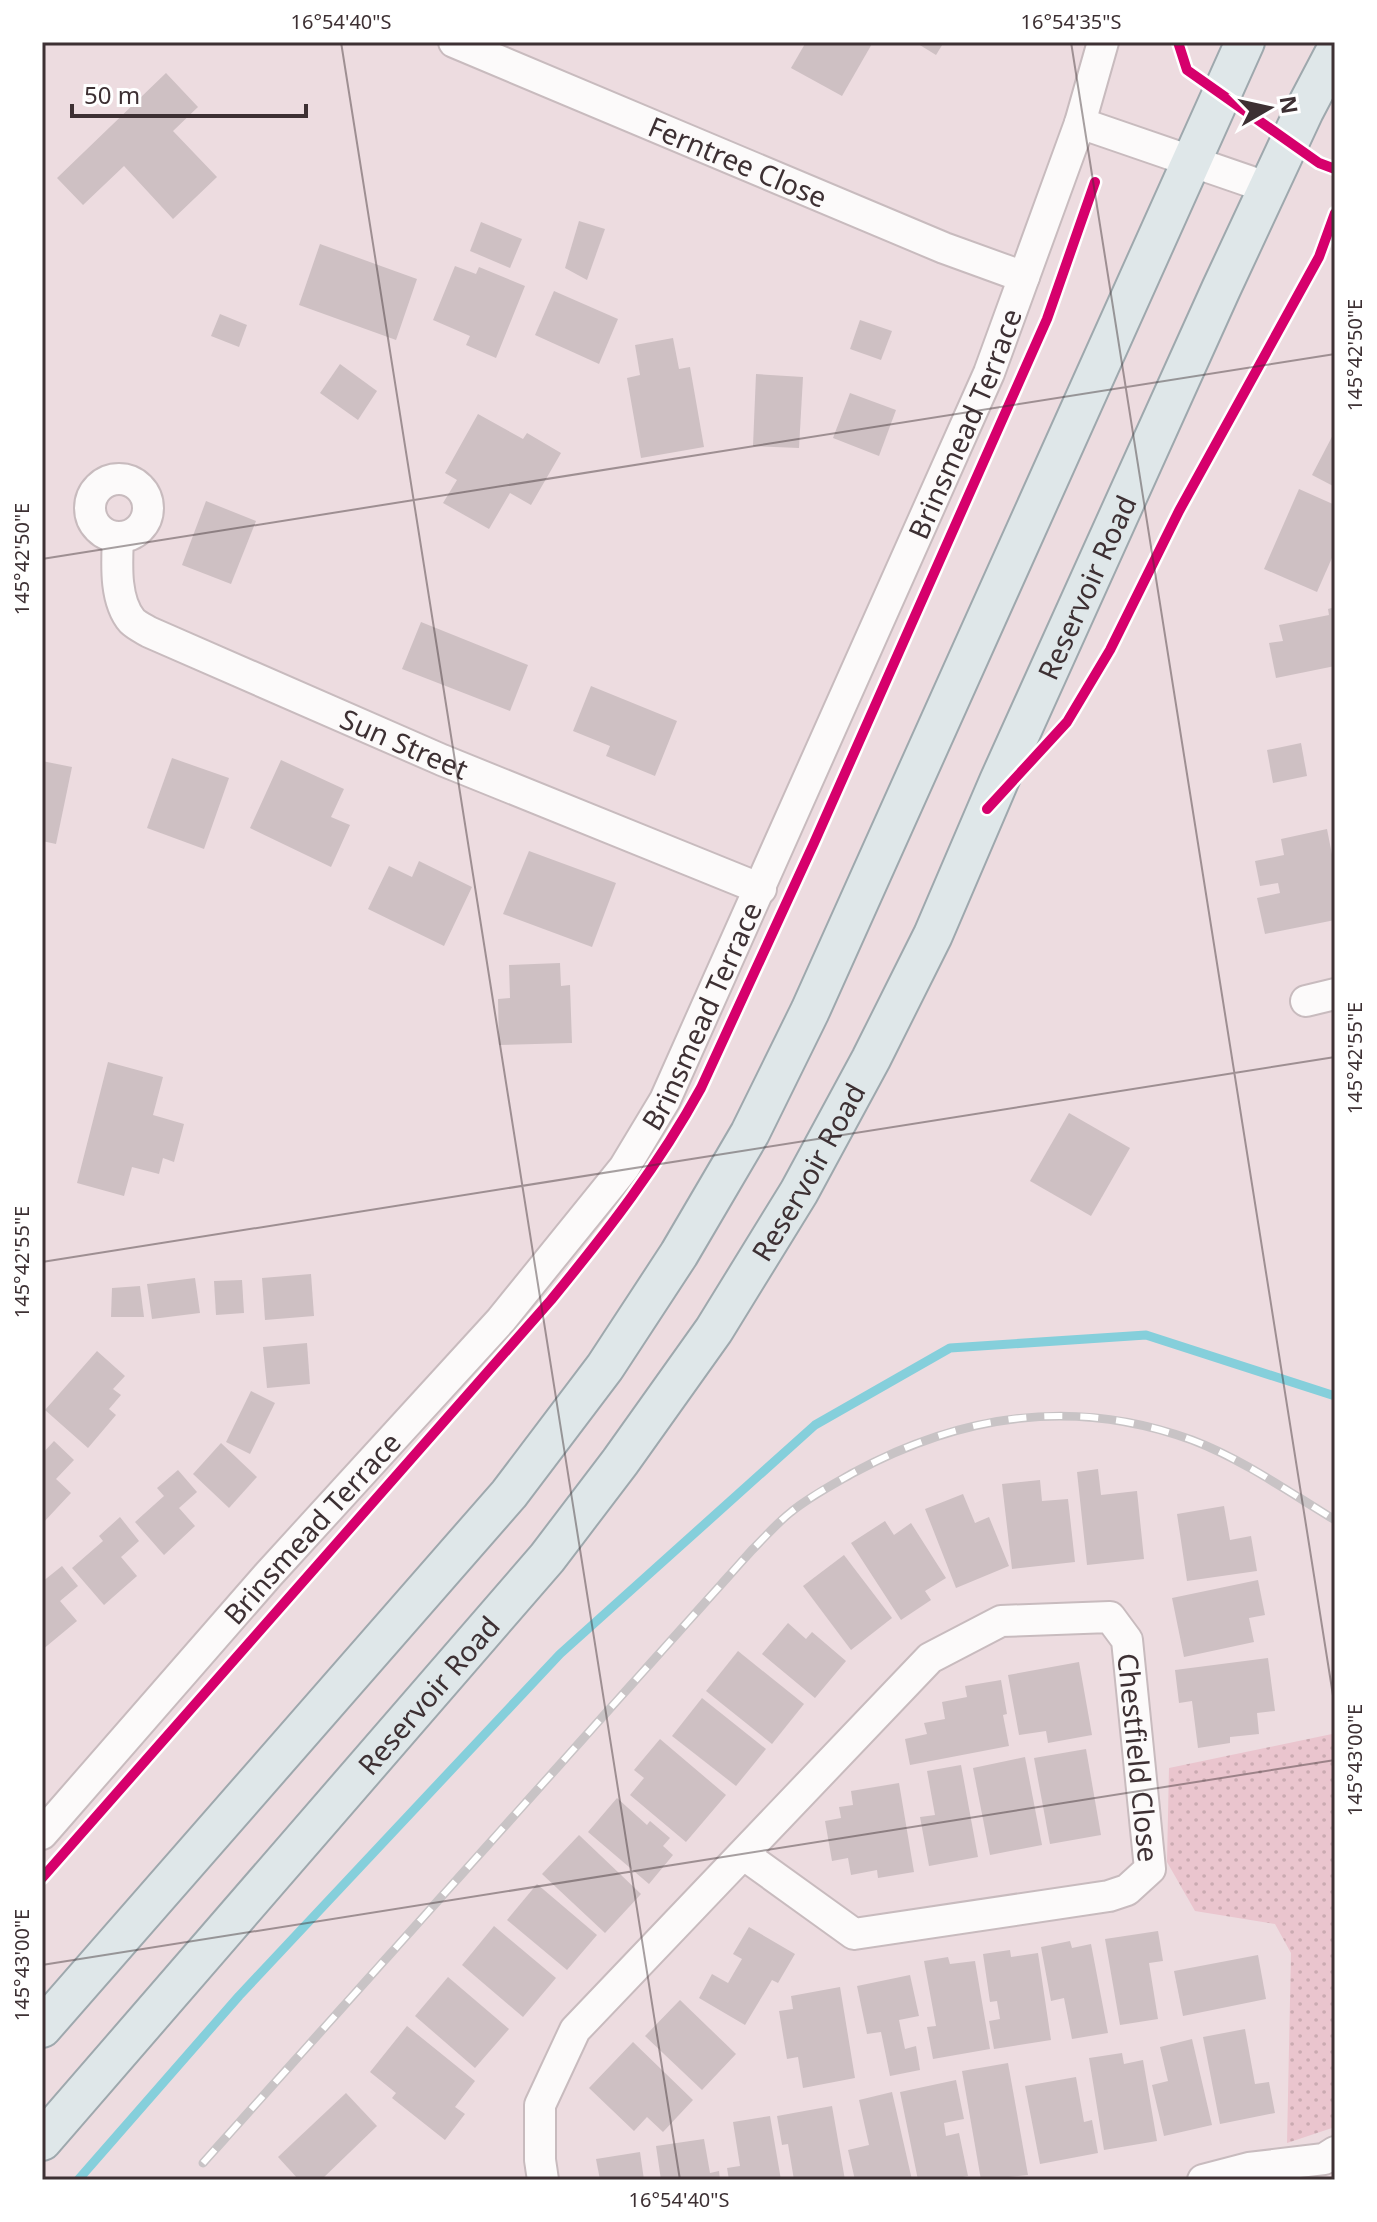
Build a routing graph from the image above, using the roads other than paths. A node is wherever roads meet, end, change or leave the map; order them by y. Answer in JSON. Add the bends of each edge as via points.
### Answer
{"nodes":[{"id":1,"x":454,"y":42,"type":"edge"},
{"id":2,"x":1103,"y":42,"type":"edge"},
{"id":3,"x":1245,"y":42,"type":"edge"},
{"id":4,"x":1335,"y":52,"type":"edge"},
{"id":5,"x":1080,"y":123,"type":"junction"},
{"id":6,"x":1190,"y":161,"type":"junction"},
{"id":7,"x":1269,"y":188,"type":"junction"},
{"id":8,"x":1024,"y":277,"type":"junction"},
{"id":9,"x":118,"y":537,"type":"dead end"},
{"id":10,"x":761,"y":889,"type":"junction"},
{"id":11,"x":1335,"y":994,"type":"edge"},
{"id":12,"x":1306,"y":1001,"type":"dead end"},
{"id":13,"x":317,"y":1821,"type":"junction"},
{"id":14,"x":42,"y":1834,"type":"edge"},
{"id":15,"x":743,"y":1854,"type":"junction"},
{"id":16,"x":42,"y":2028,"type":"edge"},
{"id":17,"x":42,"y":2107,"type":"edge"},
{"id":18,"x":42,"y":2141,"type":"edge"},
{"id":19,"x":1335,"y":2152,"type":"edge"},
{"id":20,"x":543,"y":2180,"type":"edge"},
{"id":21,"x":1203,"y":2180,"type":"edge"}],
"edges":[{"from":1,"to":8,"type":"street","name":"Ferntree Close"},
{"from":2,"to":5,"type":"street","name":"Brinsmead Terrace"},
{"from":3,"to":6,"type":"main road"},
{"from":4,"to":7,"type":"main road","name":"Reservoir Road"},
{"from":5,"to":6,"type":"street"},
{"from":5,"to":8,"type":"street","name":"Brinsmead Terrace"},
{"from":6,"to":7,"type":"street"},
{"from":6,"to":16,"type":"main road","via":[[810,1011],[750,1133],[679,1254],[605,1367],[509,1494]]},
{"from":7,"to":13,"type":"main road","name":"Reservoir Road","via":[[933,935],[799,1192],[714,1330],[547,1558]]},
{"from":8,"to":10,"type":"street","name":"Brinsmead Terrace","via":[[989,373]]},
{"from":9,"to":10,"type":"street","name":"Sun Street","via":[[123,606],[149,632],[442,760]]},
{"from":10,"to":14,"type":"street","name":"Brinsmead Terrace","via":[[665,1100],[624,1168],[501,1320]]},
{"from":11,"to":12,"type":"street"},
{"from":13,"to":17,"type":"main road","via":[[210,1916]]},
{"from":13,"to":18,"type":"main road","name":"Reservoir Road"},
{"from":15,"to":15,"type":"street","name":"Chestfield Close","via":[[930,1658],[1001,1621],[1110,1617],[1127,1640],[1150,1869],[1127,1890],[854,1934]]},
{"from":15,"to":20,"type":"street","name":"Chestfield Close","via":[[575,2030],[540,2105]]},
{"from":19,"to":21,"type":"street","via":[[1324,2159]]}]}
